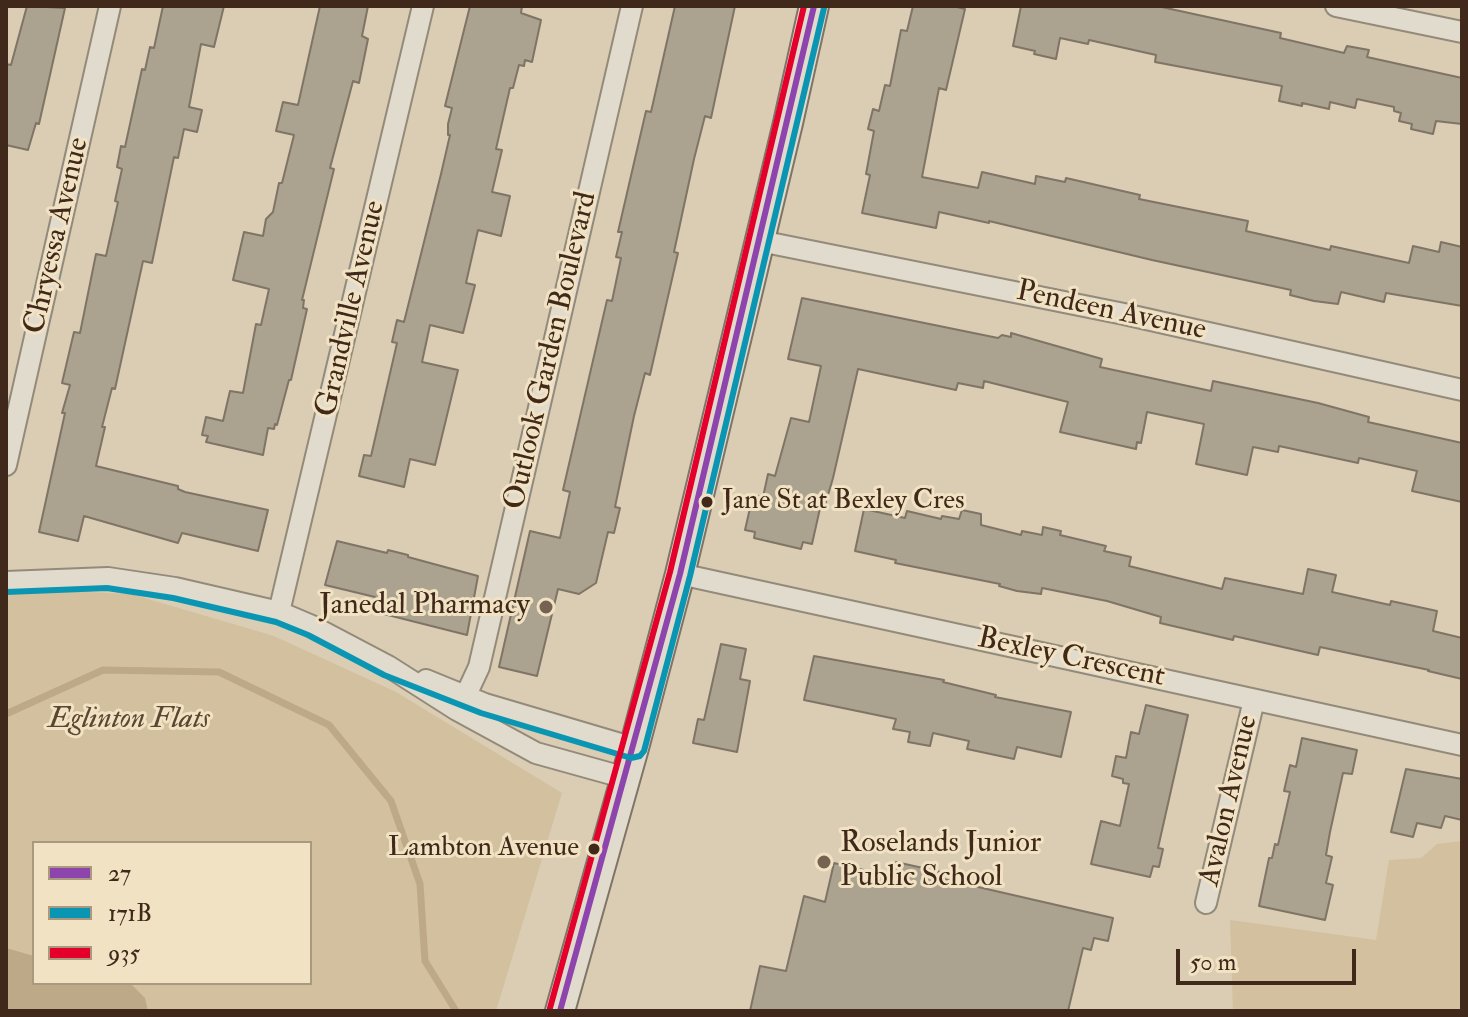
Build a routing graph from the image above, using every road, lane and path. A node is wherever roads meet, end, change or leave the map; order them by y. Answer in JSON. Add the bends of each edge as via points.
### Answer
{"nodes":[{"id":1,"x":110,"y":6,"type":"edge"},
{"id":2,"x":423,"y":6,"type":"edge"},
{"id":3,"x":632,"y":6,"type":"edge"},
{"id":4,"x":814,"y":6,"type":"edge"},
{"id":5,"x":1336,"y":6,"type":"edge"},
{"id":6,"x":1462,"y":32,"type":"edge"},
{"id":7,"x":760,"y":241,"type":"junction"},
{"id":8,"x":1462,"y":390,"type":"edge"},
{"id":9,"x":6,"y":465,"type":"edge"},
{"id":10,"x":680,"y":574,"type":"junction"},
{"id":11,"x":6,"y":582,"type":"edge"},
{"id":12,"x":279,"y":612,"type":"junction"},
{"id":13,"x":388,"y":666,"type":"junction"},
{"id":14,"x":466,"y":695,"type":"junction"},
{"id":15,"x":1254,"y":700,"type":"junction"},
{"id":16,"x":1462,"y":745,"type":"edge"},
{"id":17,"x":634,"y":748,"type":"junction"},
{"id":18,"x":626,"y":778,"type":"junction"},
{"id":19,"x":1206,"y":903,"type":"dead end"},
{"id":20,"x":560,"y":1011,"type":"edge"}],
"edges":[{"from":1,"to":9,"type":"street","name":"Chryessa Avenue"},
{"from":2,"to":12,"type":"street","name":"Grandville Avenue"},
{"from":3,"to":14,"type":"street","name":"Outlook Garden Boulevard","via":[[479,667]]},
{"from":4,"to":7,"type":"main road"},
{"from":5,"to":6,"type":"street"},
{"from":7,"to":8,"type":"street","name":"Pendeen Avenue","via":[[1124,314]]},
{"from":7,"to":10,"type":"main road"},
{"from":10,"to":15,"type":"street","name":"Bexley Crescent"},
{"from":10,"to":17,"type":"main road"},
{"from":11,"to":12,"type":"street","via":[[108,578]]},
{"from":12,"to":13,"type":"street"},
{"from":13,"to":14,"type":"street"},
{"from":13,"to":18,"type":"street","via":[[536,753]]},
{"from":14,"to":17,"type":"street"},
{"from":15,"to":16,"type":"street","name":"Bexley Crescent"},
{"from":15,"to":19,"type":"street","name":"Avalon Avenue"},
{"from":17,"to":18,"type":"main road"},
{"from":18,"to":20,"type":"main road"}]}
